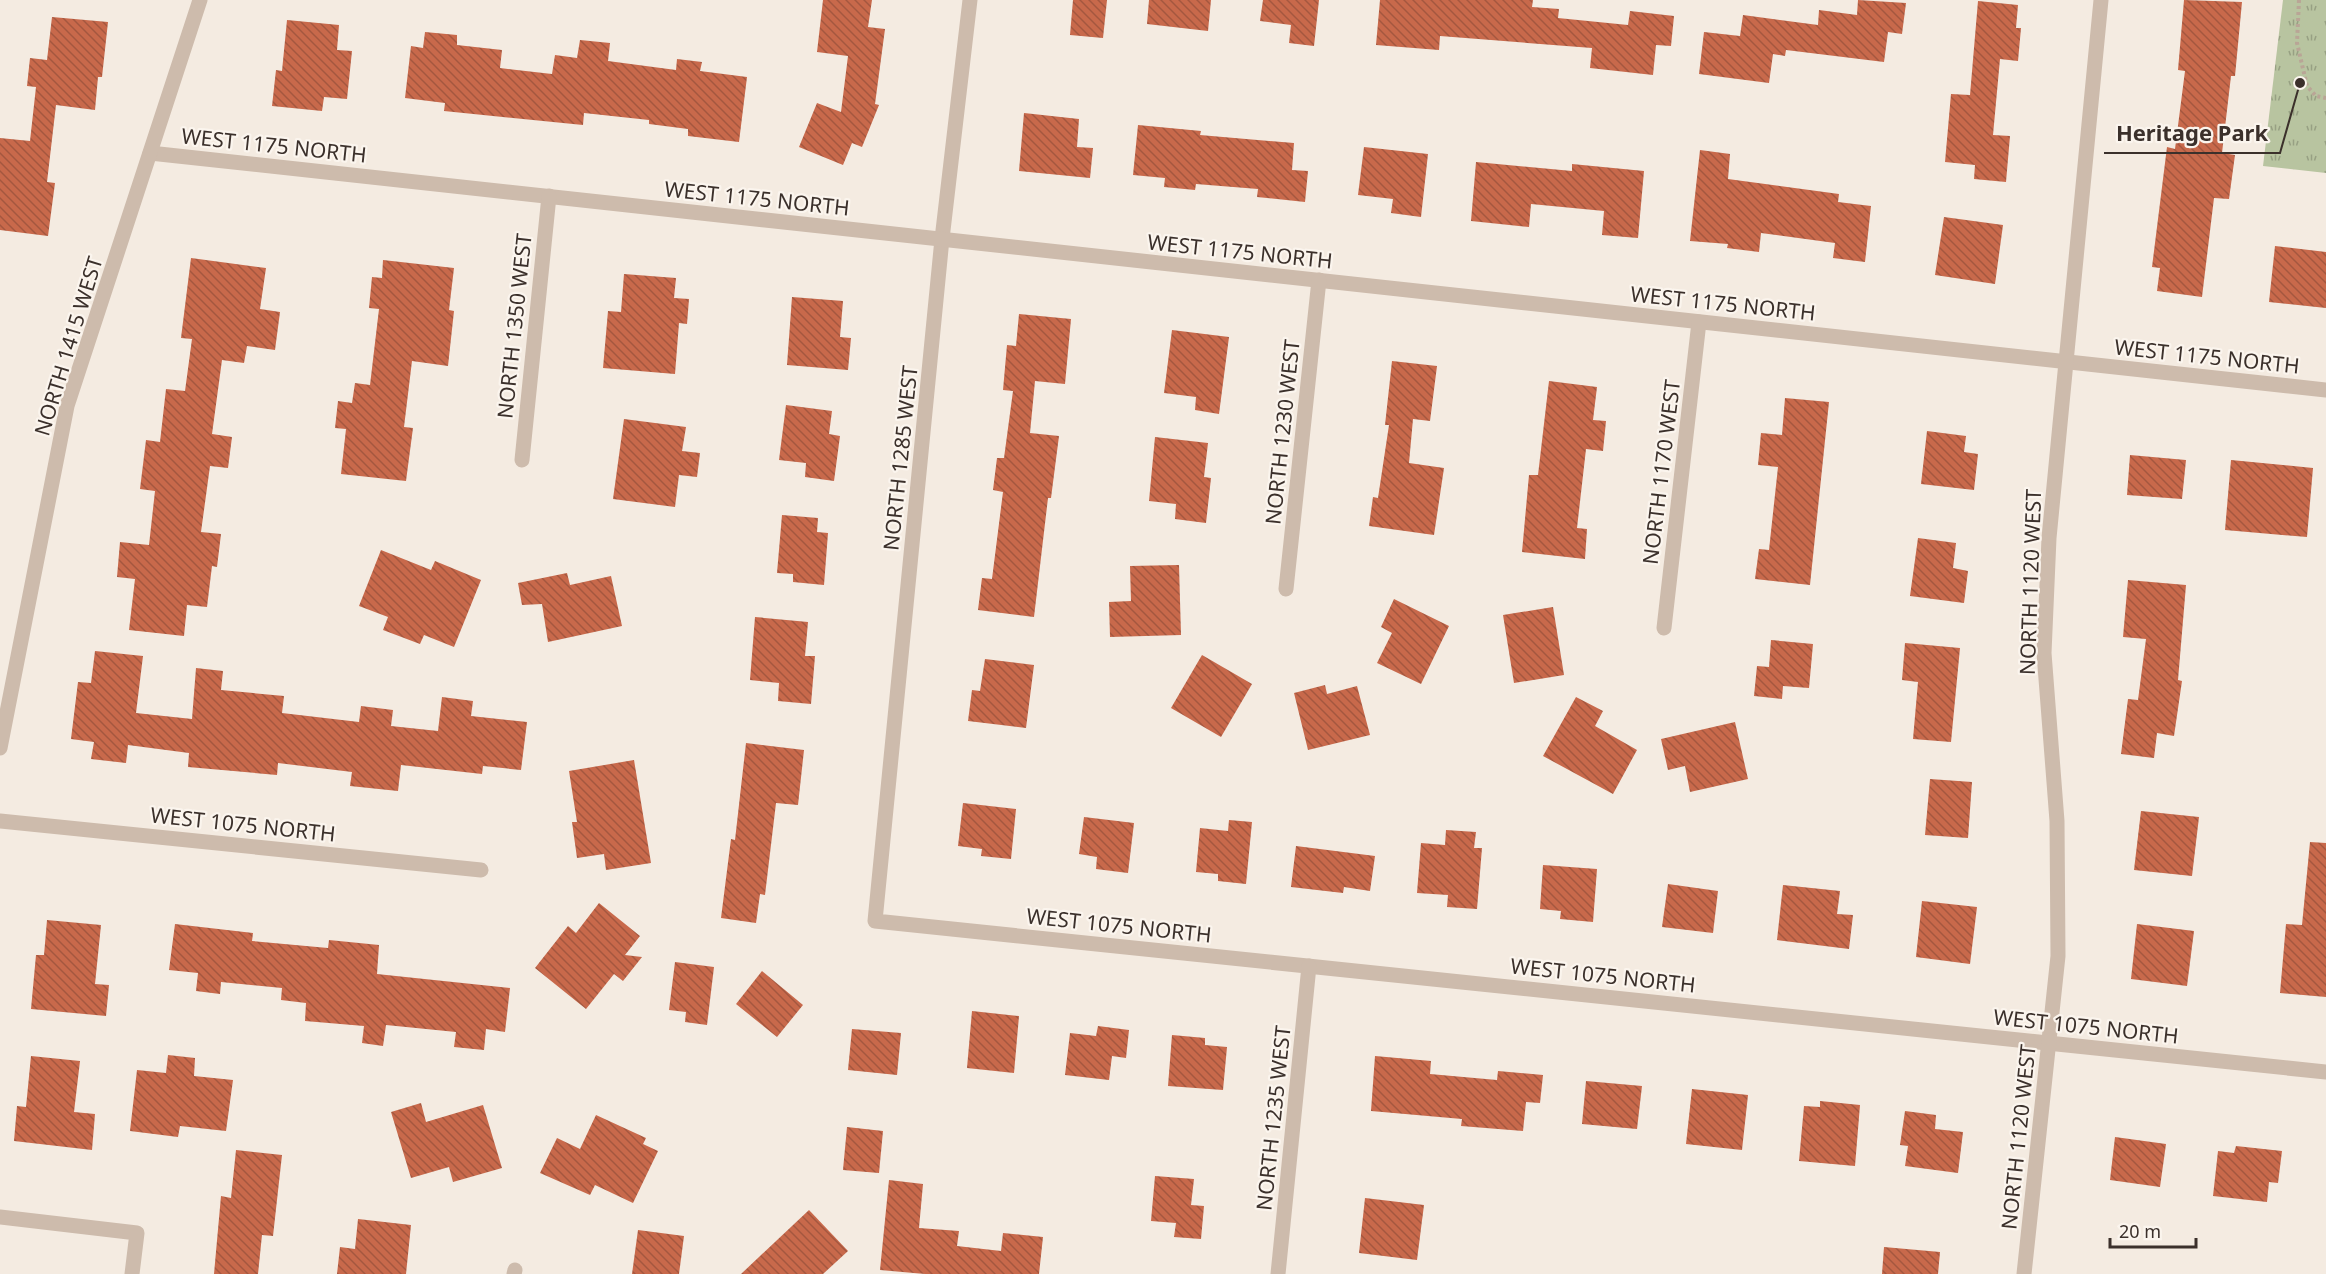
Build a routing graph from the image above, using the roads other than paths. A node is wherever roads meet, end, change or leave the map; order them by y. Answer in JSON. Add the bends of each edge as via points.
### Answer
{"nodes":[{"id":1,"x":200,"y":0,"type":"edge"},
{"id":2,"x":970,"y":0,"type":"edge"},
{"id":3,"x":2101,"y":0,"type":"edge"},
{"id":4,"x":150,"y":153,"type":"junction"},
{"id":5,"x":549,"y":196,"type":"junction"},
{"id":6,"x":942,"y":239,"type":"junction"},
{"id":7,"x":1319,"y":280,"type":"junction"},
{"id":8,"x":1699,"y":322,"type":"junction"},
{"id":9,"x":2066,"y":362,"type":"junction"},
{"id":10,"x":2326,"y":390,"type":"edge"},
{"id":11,"x":522,"y":460,"type":"dead end"},
{"id":12,"x":1287,"y":589,"type":"dead end"},
{"id":13,"x":1664,"y":628,"type":"dead end"},
{"id":14,"x":0,"y":748,"type":"edge"},
{"id":15,"x":0,"y":821,"type":"edge"},
{"id":16,"x":481,"y":870,"type":"dead end"},
{"id":17,"x":875,"y":921,"type":"joint"},
{"id":18,"x":1309,"y":966,"type":"junction"},
{"id":19,"x":2048,"y":1043,"type":"junction"},
{"id":20,"x":2326,"y":1072,"type":"edge"},
{"id":21,"x":0,"y":1217,"type":"edge"},
{"id":22,"x":132,"y":1274,"type":"edge"},
{"id":23,"x":1278,"y":1274,"type":"edge"},
{"id":24,"x":2024,"y":1274,"type":"edge"}],
"edges":[{"from":1,"to":4,"type":"street","name":"NORTH 1415 WEST"},
{"from":2,"to":6,"type":"street","name":"NORTH 1285 WEST"},
{"from":3,"to":9,"type":"street","name":"NORTH 1120 WEST"},
{"from":4,"to":5,"type":"street","name":"WEST 1175 NORTH"},
{"from":4,"to":14,"type":"street","name":"NORTH 1415 WEST","via":[[68,406]]},
{"from":5,"to":6,"type":"street","name":"WEST 1175 NORTH"},
{"from":5,"to":11,"type":"street","name":"NORTH 1350 WEST"},
{"from":6,"to":7,"type":"street","name":"WEST 1175 NORTH"},
{"from":6,"to":17,"type":"street","name":"NORTH 1285 WEST"},
{"from":7,"to":8,"type":"street","name":"WEST 1175 NORTH"},
{"from":7,"to":12,"type":"street","name":"NORTH 1230 WEST"},
{"from":8,"to":9,"type":"street","name":"WEST 1175 NORTH"},
{"from":8,"to":13,"type":"street","name":"NORTH 1170 WEST"},
{"from":9,"to":10,"type":"street","name":"WEST 1175 NORTH"},
{"from":9,"to":19,"type":"street","name":"NORTH 1120 WEST","via":[[2049,538],[2044,653],[2057,832],[2058,956]]},
{"from":15,"to":16,"type":"street","name":"WEST 1075 NORTH"},
{"from":17,"to":18,"type":"street","name":"WEST 1075 NORTH"},
{"from":18,"to":19,"type":"street","name":"WEST 1075 NORTH"},
{"from":18,"to":23,"type":"street","name":"NORTH 1235 WEST"},
{"from":19,"to":20,"type":"street","name":"WEST 1075 NORTH"},
{"from":19,"to":24,"type":"street","name":"NORTH 1120 WEST"},
{"from":21,"to":22,"type":"street","via":[[137,1233]]}]}
